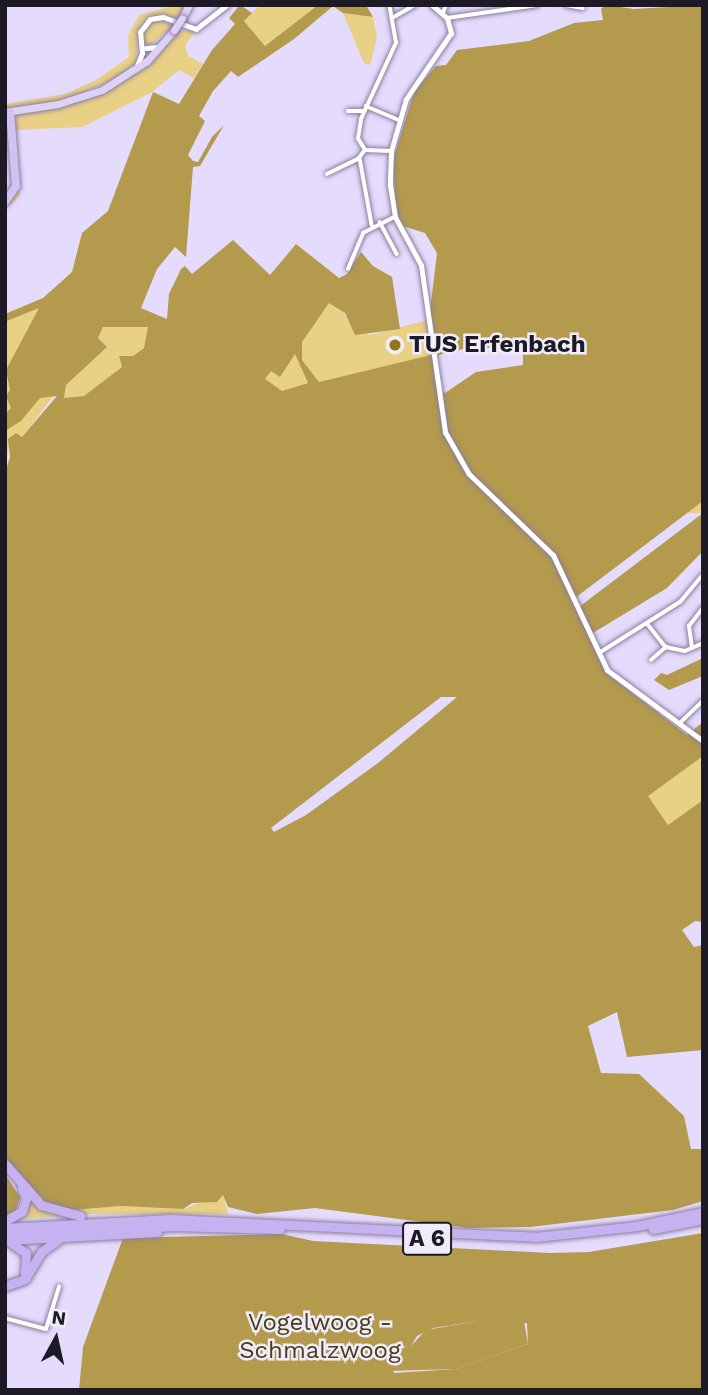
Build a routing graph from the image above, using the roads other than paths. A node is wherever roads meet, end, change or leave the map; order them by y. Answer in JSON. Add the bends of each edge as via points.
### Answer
{"nodes":[{"id":1,"x":189,"y":5,"type":"edge"},
{"id":2,"x":227,"y":5,"type":"edge"},
{"id":3,"x":389,"y":5,"type":"edge"},
{"id":4,"x":415,"y":5,"type":"edge"},
{"id":5,"x":432,"y":5,"type":"edge"},
{"id":6,"x":446,"y":5,"type":"edge"},
{"id":7,"x":537,"y":5,"type":"edge"},
{"id":8,"x":566,"y":5,"type":"edge"},
{"id":9,"x":583,"y":8,"type":"dead end"},
{"id":10,"x":445,"y":15,"type":"junction"},
{"id":11,"x":394,"y":17,"type":"junction"},
{"id":12,"x":161,"y":46,"type":"junction"},
{"id":13,"x":144,"y":48,"type":"junction"},
{"id":14,"x":151,"y":57,"type":"junction"},
{"id":15,"x":134,"y":71,"type":"junction"},
{"id":16,"x":365,"y":109,"type":"junction"},
{"id":17,"x":348,"y":111,"type":"dead end"},
{"id":18,"x":7,"y":118,"type":"edge"},
{"id":19,"x":399,"y":121,"type":"junction"},
{"id":20,"x":365,"y":150,"type":"junction"},
{"id":21,"x":391,"y":151,"type":"junction"},
{"id":22,"x":360,"y":158,"type":"junction"},
{"id":23,"x":327,"y":174,"type":"dead end"},
{"id":24,"x":5,"y":202,"type":"edge"},
{"id":25,"x":395,"y":217,"type":"junction"},
{"id":26,"x":380,"y":222,"type":"junction"},
{"id":27,"x":372,"y":225,"type":"junction"},
{"id":28,"x":397,"y":254,"type":"dead end"},
{"id":29,"x":348,"y":269,"type":"dead end"},
{"id":30,"x":703,"y":575,"type":"edge"},
{"id":31,"x":703,"y":608,"type":"edge"},
{"id":32,"x":647,"y":622,"type":"junction"},
{"id":33,"x":703,"y":643,"type":"edge"},
{"id":34,"x":666,"y":647,"type":"junction"},
{"id":35,"x":692,"y":648,"type":"junction"},
{"id":36,"x":598,"y":653,"type":"junction"},
{"id":37,"x":651,"y":660,"type":"dead end"},
{"id":38,"x":703,"y":701,"type":"edge"},
{"id":39,"x":680,"y":723,"type":"junction"},
{"id":40,"x":703,"y":741,"type":"edge"},
{"id":41,"x":5,"y":1166,"type":"edge"},
{"id":42,"x":703,"y":1212,"type":"edge"},
{"id":43,"x":81,"y":1216,"type":"junction"},
{"id":44,"x":703,"y":1219,"type":"edge"},
{"id":45,"x":213,"y":1220,"type":"junction"},
{"id":46,"x":5,"y":1223,"type":"edge"},
{"id":47,"x":201,"y":1226,"type":"junction"},
{"id":48,"x":5,"y":1234,"type":"edge"},
{"id":49,"x":69,"y":1236,"type":"junction"},
{"id":50,"x":586,"y":1236,"type":"junction"},
{"id":51,"x":5,"y":1241,"type":"edge"},
{"id":52,"x":5,"y":1285,"type":"edge"},
{"id":53,"x":59,"y":1287,"type":"dead end"},
{"id":54,"x":5,"y":1318,"type":"edge"}],
"edges":[{"from":1,"to":12,"type":"main road","bridge":true},
{"from":2,"to":13,"type":"street","via":[[207,25],[190,29],[155,17],[144,24],[139,37]]},
{"from":3,"to":11,"type":"street"},
{"from":4,"to":11,"type":"street"},
{"from":5,"to":10,"type":"street"},
{"from":6,"to":10,"type":"street"},
{"from":7,"to":10,"type":"street"},
{"from":8,"to":9,"type":"street"},
{"from":10,"to":19,"type":"street","via":[[450,36],[409,92]]},
{"from":11,"to":16,"type":"street","via":[[395,49]]},
{"from":12,"to":13,"type":"street"},
{"from":12,"to":14,"type":"main road"},
{"from":13,"to":14,"type":"street"},
{"from":13,"to":15,"type":"street"},
{"from":14,"to":15,"type":"main road"},
{"from":15,"to":18,"type":"main road","via":[[80,98]]},
{"from":16,"to":17,"type":"street"},
{"from":16,"to":19,"type":"street"},
{"from":16,"to":20,"type":"street","via":[[358,133]]},
{"from":18,"to":24,"type":"highway","via":[[16,186]]},
{"from":19,"to":21,"type":"street"},
{"from":20,"to":21,"type":"street"},
{"from":20,"to":22,"type":"street"},
{"from":21,"to":25,"type":"street"},
{"from":22,"to":23,"type":"street"},
{"from":22,"to":27,"type":"street"},
{"from":25,"to":26,"type":"street"},
{"from":25,"to":36,"type":"street","via":[[421,265],[439,413],[456,457],[550,551]]},
{"from":26,"to":27,"type":"street"},
{"from":26,"to":28,"type":"street"},
{"from":27,"to":29,"type":"street","via":[[358,240]]},
{"from":30,"to":32,"type":"street","via":[[680,602]]},
{"from":31,"to":35,"type":"street","via":[[688,625]]},
{"from":32,"to":34,"type":"street"},
{"from":32,"to":36,"type":"street"},
{"from":33,"to":35,"type":"street"},
{"from":34,"to":35,"type":"street","via":[[680,652]]},
{"from":34,"to":37,"type":"street"},
{"from":36,"to":39,"type":"street","via":[[613,676]]},
{"from":38,"to":39,"type":"street"},
{"from":39,"to":40,"type":"street"},
{"from":41,"to":43,"type":"highway","via":[[41,1205]]},
{"from":41,"to":46,"type":"highway","via":[[26,1198],[20,1214]]},
{"from":42,"to":50,"type":"highway","number":"A 6"},
{"from":43,"to":45,"type":"highway","via":[[161,1214]]},
{"from":43,"to":46,"type":"highway"},
{"from":44,"to":50,"type":"highway","number":"A 6"},
{"from":45,"to":46,"type":"highway","number":"A 6"},
{"from":45,"to":50,"type":"highway","number":"A 6","via":[[452,1236]]},
{"from":47,"to":48,"type":"highway","number":"A 6"},
{"from":47,"to":49,"type":"highway","number":"A 6"},
{"from":47,"to":50,"type":"highway","number":"A 6","via":[[493,1243]]},
{"from":49,"to":51,"type":"highway","number":"A 6"},
{"from":49,"to":52,"type":"highway","number":"A 6","via":[[47,1246],[25,1279]]},
{"from":51,"to":52,"type":"highway","via":[[23,1249],[28,1267],[19,1280]]},
{"from":53,"to":54,"type":"street","via":[[46,1329]]}]}
